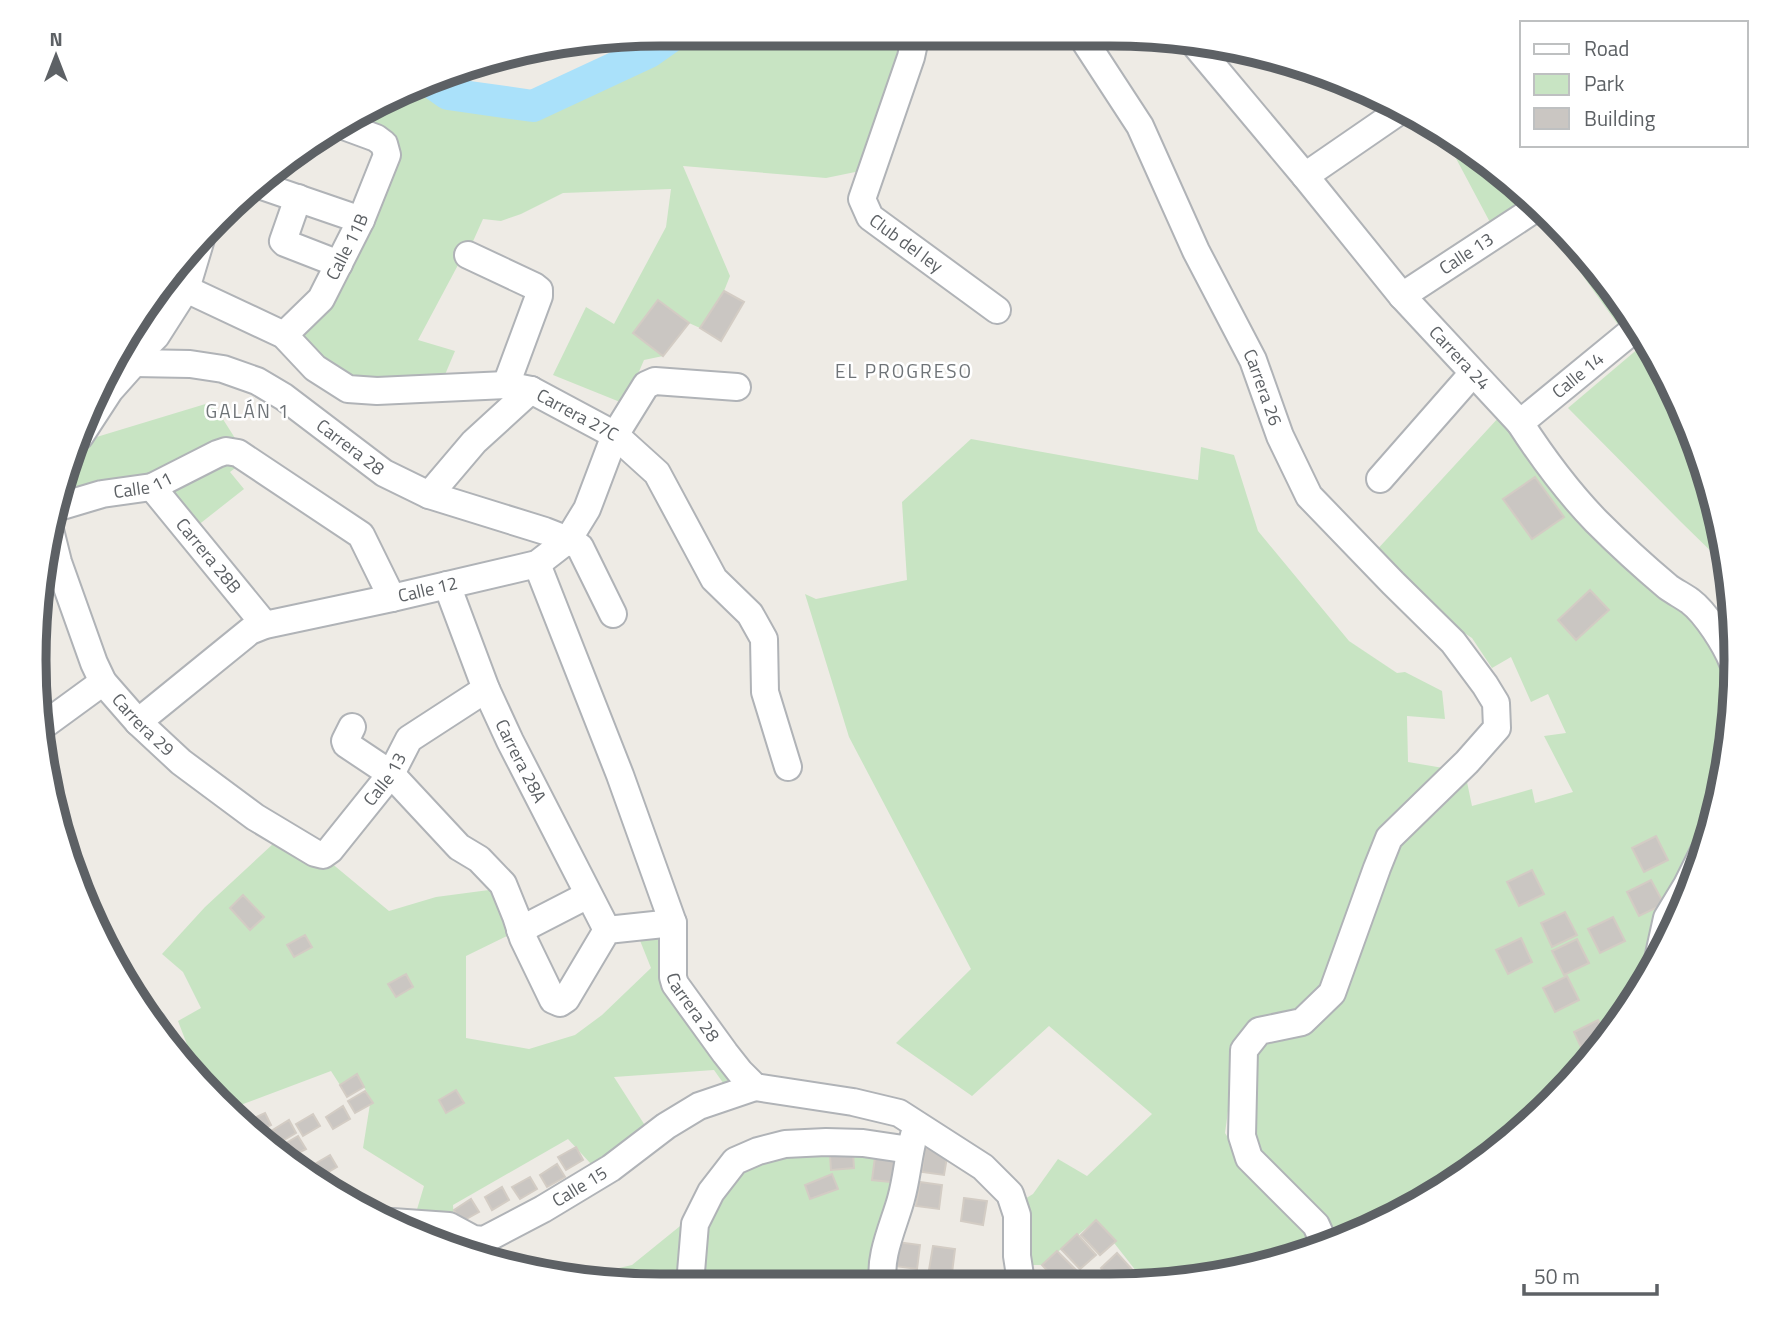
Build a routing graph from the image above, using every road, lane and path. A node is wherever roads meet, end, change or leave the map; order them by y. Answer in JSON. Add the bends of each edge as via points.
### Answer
{"nodes":[{"id":1,"x":913,"y":46,"type":"edge"},
{"id":2,"x":1088,"y":46,"type":"edge"},
{"id":3,"x":1202,"y":53,"type":"edge"},
{"id":4,"x":1393,"y":115,"type":"edge"},
{"id":5,"x":351,"y":129,"type":"edge"},
{"id":6,"x":1305,"y":177,"type":"junction"},
{"id":7,"x":268,"y":187,"type":"edge"},
{"id":8,"x":298,"y":198,"type":"junction"},
{"id":9,"x":1530,"y":212,"type":"dead end"},
{"id":10,"x":361,"y":220,"type":"junction"},
{"id":11,"x":468,"y":255,"type":"dead end"},
{"id":12,"x":339,"y":264,"type":"junction"},
{"id":13,"x":182,"y":274,"type":"edge"},
{"id":14,"x":173,"y":291,"type":"edge"},
{"id":15,"x":1402,"y":296,"type":"junction"},
{"id":16,"x":997,"y":310,"type":"dead end"},
{"id":17,"x":1629,"y":333,"type":"edge"},
{"id":18,"x":284,"y":335,"type":"junction"},
{"id":19,"x":135,"y":351,"type":"edge"},
{"id":20,"x":1474,"y":373,"type":"junction"},
{"id":21,"x":115,"y":376,"type":"edge"},
{"id":22,"x":519,"y":387,"type":"junction"},
{"id":23,"x":737,"y":387,"type":"dead end"},
{"id":24,"x":1520,"y":423,"type":"junction"},
{"id":25,"x":615,"y":435,"type":"junction"},
{"id":26,"x":1380,"y":479,"type":"dead end"},
{"id":27,"x":152,"y":487,"type":"junction"},
{"id":28,"x":429,"y":495,"type":"junction"},
{"id":29,"x":65,"y":506,"type":"edge"},
{"id":30,"x":568,"y":540,"type":"junction"},
{"id":31,"x":55,"y":551,"type":"edge"},
{"id":32,"x":537,"y":564,"type":"junction"},
{"id":33,"x":447,"y":585,"type":"junction"},
{"id":34,"x":391,"y":598,"type":"junction"},
{"id":35,"x":613,"y":614,"type":"dead end"},
{"id":36,"x":265,"y":625,"type":"junction"},
{"id":37,"x":1723,"y":644,"type":"edge"},
{"id":38,"x":103,"y":682,"type":"junction"},
{"id":39,"x":485,"y":689,"type":"junction"},
{"id":40,"x":49,"y":721,"type":"edge"},
{"id":41,"x":138,"y":722,"type":"junction"},
{"id":42,"x":352,"y":727,"type":"dead end"},
{"id":43,"x":788,"y":767,"type":"dead end"},
{"id":44,"x":391,"y":774,"type":"junction"},
{"id":45,"x":323,"y":855,"type":"joint"},
{"id":46,"x":588,"y":895,"type":"junction"},
{"id":47,"x":673,"y":923,"type":"junction"},
{"id":48,"x":520,"y":930,"type":"junction"},
{"id":49,"x":607,"y":930,"type":"junction"},
{"id":50,"x":755,"y":1087,"type":"junction"},
{"id":51,"x":914,"y":1138,"type":"junction"},
{"id":52,"x":419,"y":1224,"type":"edge"},
{"id":53,"x":1321,"y":1236,"type":"edge"},
{"id":54,"x":691,"y":1274,"type":"edge"},
{"id":55,"x":881,"y":1274,"type":"edge"},
{"id":56,"x":1020,"y":1274,"type":"edge"}],
"edges":[{"from":1,"to":16,"type":"street","name":"Club del ley","via":[[862,199],[870,218]]},
{"from":2,"to":53,"type":"street","name":"Carrera 26","via":[[1140,126],[1196,251],[1253,360],[1280,436],[1309,496],[1453,642],[1496,703],[1497,728],[1390,838],[1332,993],[1302,1022],[1259,1031],[1244,1050],[1242,1136],[1249,1158],[1316,1225]]},
{"from":3,"to":6,"type":"street","name":"Carrera 24"},
{"from":4,"to":6,"type":"street"},
{"from":5,"to":10,"type":"street","name":"Calle 11B","via":[[376,138],[387,155]]},
{"from":6,"to":15,"type":"street","name":"Carrera 24"},
{"from":7,"to":8,"type":"street"},
{"from":8,"to":10,"type":"street"},
{"from":8,"to":12,"type":"street","via":[[283,241]]},
{"from":9,"to":15,"type":"street","name":"Calle 13"},
{"from":10,"to":12,"type":"street","name":"Calle 11B"},
{"from":11,"to":22,"type":"street","via":[[539,290]]},
{"from":12,"to":18,"type":"street","name":"Calle 11B","via":[[321,299]]},
{"from":13,"to":14,"type":"street"},
{"from":14,"to":18,"type":"street"},
{"from":14,"to":19,"type":"street","via":[[156,336]]},
{"from":15,"to":20,"type":"street","name":"Carrera 24"},
{"from":17,"to":24,"type":"street","name":"Calle 14"},
{"from":18,"to":22,"type":"street","via":[[315,368],[348,389]]},
{"from":19,"to":21,"type":"street"},
{"from":19,"to":28,"type":"street","name":"Carrera 28","via":[[223,369],[257,381],[384,474]]},
{"from":20,"to":24,"type":"street","name":"Carrera 24"},
{"from":20,"to":26,"type":"street"},
{"from":22,"to":25,"type":"street","name":"Carrera 27C"},
{"from":22,"to":28,"type":"street"},
{"from":23,"to":25,"type":"street","name":"Calle 12","via":[[655,381],[646,385]]},
{"from":24,"to":37,"type":"street","name":"Carrera 24","via":[[1595,519],[1671,589],[1692,602]]},
{"from":25,"to":30,"type":"street","name":"Calle 12","via":[[587,509]]},
{"from":25,"to":43,"type":"street","name":"Carrera 27C","via":[[657,474],[714,579],[750,614],[764,639],[765,692]]},
{"from":27,"to":29,"type":"street","name":"Calle 11","via":[[102,494]]},
{"from":27,"to":34,"type":"street","name":"Calle 11","via":[[217,454],[238,453],[361,535]]},
{"from":27,"to":36,"type":"street","name":"Carrera 28B"},
{"from":28,"to":30,"type":"street","name":"Carrera 28"},
{"from":30,"to":32,"type":"street","name":"Calle 12"},
{"from":30,"to":35,"type":"street","via":[[580,547]]},
{"from":31,"to":38,"type":"street","name":"Carrera 29"},
{"from":32,"to":33,"type":"street","name":"Calle 12"},
{"from":32,"to":47,"type":"street","name":"Carrera 28"},
{"from":33,"to":34,"type":"street","name":"Calle 12"},
{"from":33,"to":39,"type":"street","name":"Carrera 28A"},
{"from":34,"to":36,"type":"street","name":"Calle 12"},
{"from":36,"to":41,"type":"street","name":"Calle 12","via":[[250,631]]},
{"from":38,"to":40,"type":"street"},
{"from":38,"to":41,"type":"street","name":"Carrera 29"},
{"from":39,"to":44,"type":"street","name":"Calle 13","via":[[409,739]]},
{"from":39,"to":46,"type":"street","name":"Carrera 28A"},
{"from":41,"to":45,"type":"street","name":"Carrera 29","via":[[181,762],[255,817]]},
{"from":42,"to":44,"type":"street","via":[[345,743]]},
{"from":44,"to":45,"type":"street","name":"Calle 13"},
{"from":44,"to":48,"type":"street","via":[[459,847],[479,859],[503,884]]},
{"from":46,"to":48,"type":"street"},
{"from":46,"to":49,"type":"street","name":"Carrera 28A"},
{"from":47,"to":49,"type":"street"},
{"from":47,"to":50,"type":"street","name":"Carrera 28","via":[[675,984]]},
{"from":48,"to":49,"type":"street","via":[[553,1000],[559,1003],[566,999]]},
{"from":50,"to":51,"type":"street","via":[[899,1112]]},
{"from":50,"to":52,"type":"street","name":"Calle 15","via":[[699,1106],[611,1168],[484,1240],[472,1239],[449,1226]]},
{"from":51,"to":54,"type":"street","via":[[785,1144],[735,1161],[711,1192],[695,1224]]},
{"from":51,"to":55,"type":"street"},
{"from":51,"to":56,"type":"street","via":[[983,1167],[1010,1194],[1017,1215]]}]}
